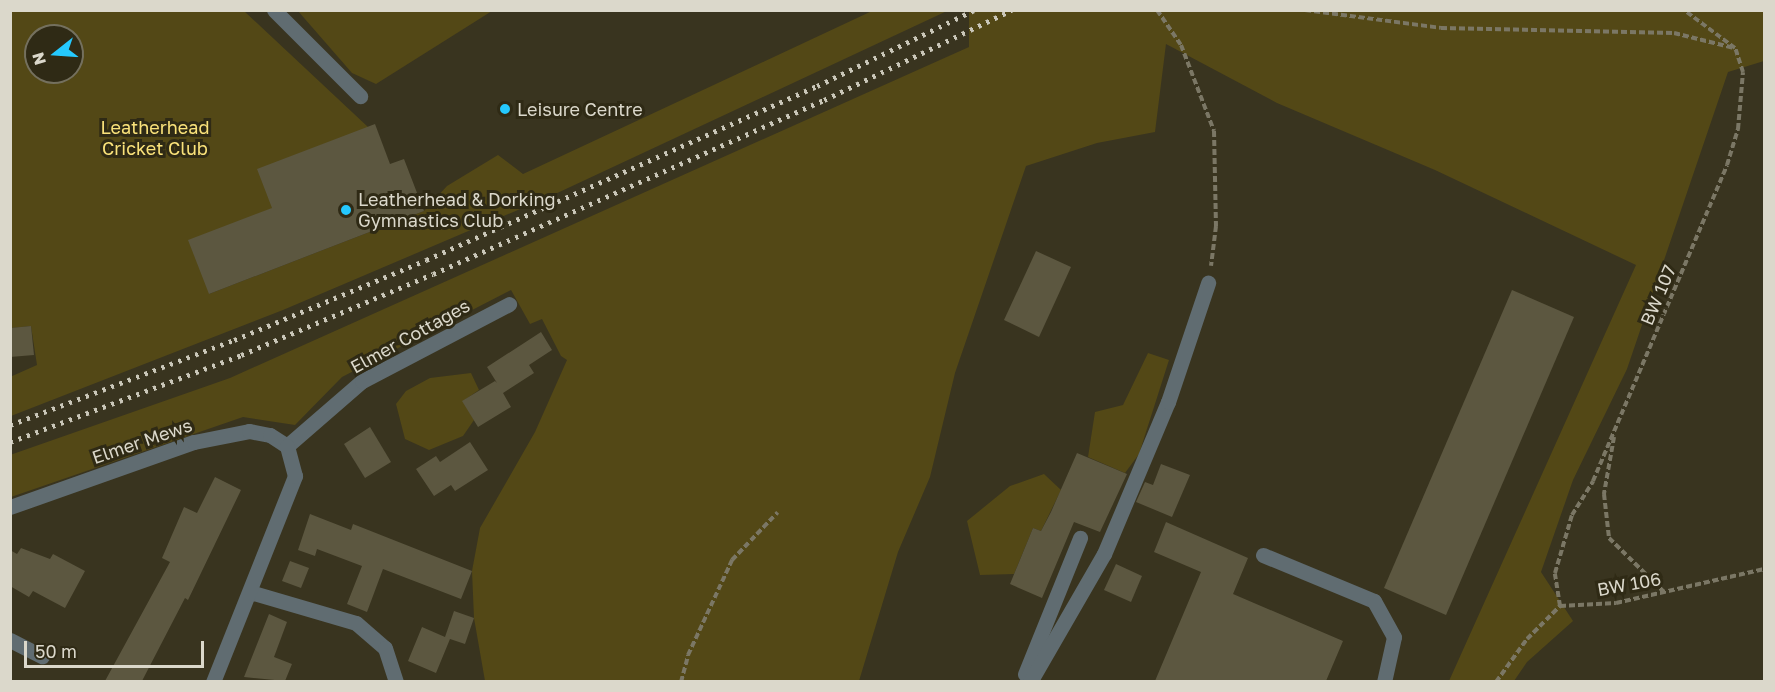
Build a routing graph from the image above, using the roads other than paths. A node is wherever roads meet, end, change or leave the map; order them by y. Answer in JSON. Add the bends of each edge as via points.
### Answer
{"nodes":[{"id":1,"x":274,"y":10,"type":"edge"},
{"id":2,"x":360,"y":96,"type":"dead end"},
{"id":3,"x":1208,"y":283,"type":"road end"},
{"id":4,"x":509,"y":304,"type":"dead end"},
{"id":5,"x":288,"y":446,"type":"junction"},
{"id":6,"x":10,"y":507,"type":"edge"},
{"id":7,"x":1080,"y":538,"type":"dead end"},
{"id":8,"x":1263,"y":555,"type":"dead end"},
{"id":9,"x":250,"y":592,"type":"junction"},
{"id":10,"x":10,"y":640,"type":"edge"},
{"id":11,"x":42,"y":656,"type":"dead end"},
{"id":12,"x":213,"y":681,"type":"edge"},
{"id":13,"x":396,"y":681,"type":"edge"},
{"id":14,"x":1022,"y":681,"type":"edge"},
{"id":15,"x":1030,"y":681,"type":"edge"},
{"id":16,"x":1384,"y":681,"type":"edge"}],
"edges":[{"from":1,"to":2,"type":"street"},
{"from":3,"to":15,"type":"street","via":[[1168,402],[1104,554]]},
{"from":4,"to":5,"type":"street","name":"Elmer Cottages","via":[[362,381]]},
{"from":5,"to":6,"type":"street","name":"Elmer Mews","via":[[270,435],[249,431],[194,442]]},
{"from":5,"to":9,"type":"street","via":[[295,476]]},
{"from":7,"to":14,"type":"street"},
{"from":8,"to":16,"type":"street","via":[[1374,601],[1394,637]]},
{"from":9,"to":12,"type":"street"},
{"from":9,"to":13,"type":"street","via":[[356,623],[385,648]]},
{"from":10,"to":11,"type":"street"}]}
